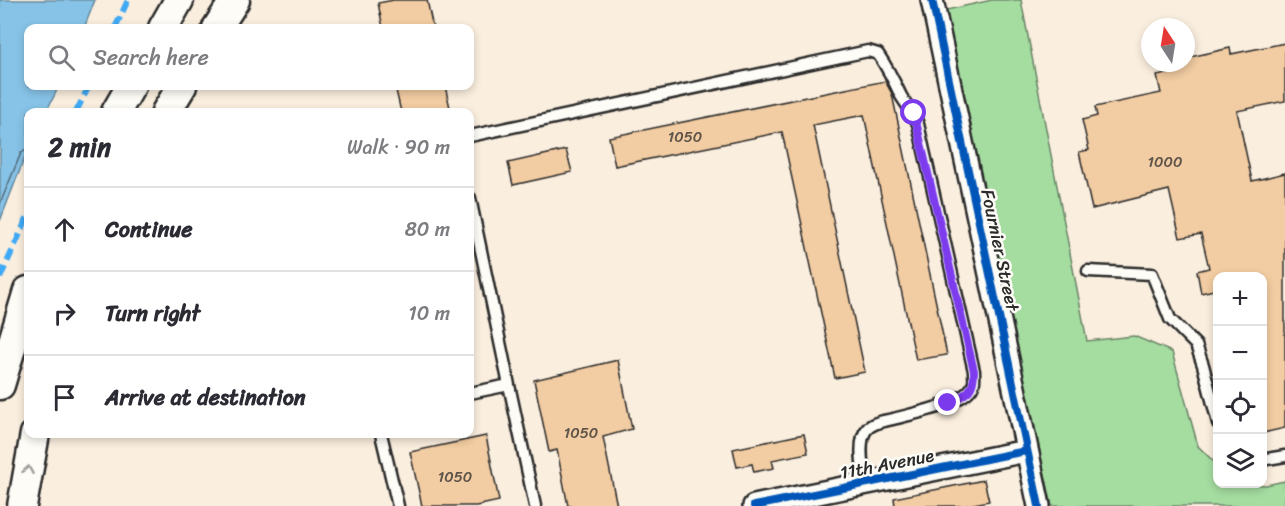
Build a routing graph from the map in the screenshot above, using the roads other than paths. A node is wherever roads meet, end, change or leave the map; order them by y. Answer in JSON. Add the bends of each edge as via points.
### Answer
{"nodes":[{"id":1,"x":178,"y":0,"type":"edge"},
{"id":2,"x":235,"y":0,"type":"edge"},
{"id":3,"x":932,"y":0,"type":"edge"},
{"id":4,"x":165,"y":24,"type":"edge"},
{"id":5,"x":220,"y":24,"type":"edge"},
{"id":6,"x":129,"y":90,"type":"edge"},
{"id":7,"x":180,"y":90,"type":"edge"},
{"id":8,"x":118,"y":108,"type":"edge"},
{"id":9,"x":168,"y":108,"type":"edge"},
{"id":10,"x":474,"y":135,"type":"edge"},
{"id":11,"x":474,"y":217,"type":"edge"},
{"id":12,"x":1088,"y":270,"type":"dead end"},
{"id":13,"x":24,"y":304,"type":"edge"},
{"id":14,"x":0,"y":385,"type":"edge"},
{"id":15,"x":509,"y":385,"type":"junction"},
{"id":16,"x":474,"y":392,"type":"edge"},
{"id":17,"x":1213,"y":404,"type":"edge"},
{"id":18,"x":34,"y":438,"type":"edge"},
{"id":19,"x":382,"y":438,"type":"edge"},
{"id":20,"x":1026,"y":451,"type":"junction"},
{"id":21,"x":1285,"y":456,"type":"edge"},
{"id":22,"x":1267,"y":459,"type":"edge"},
{"id":23,"x":865,"y":484,"type":"junction"},
{"id":24,"x":763,"y":505,"type":"edge"},
{"id":25,"x":21,"y":506,"type":"edge"},
{"id":26,"x":398,"y":506,"type":"edge"},
{"id":27,"x":535,"y":506,"type":"edge"},
{"id":28,"x":1039,"y":506,"type":"edge"}],
"edges":[{"from":1,"to":4,"type":"main road"},
{"from":2,"to":5,"type":"main road"},
{"from":3,"to":20,"type":"street","name":"Fournier Street"},
{"from":6,"to":8,"type":"main road"},
{"from":7,"to":9,"type":"main road"},
{"from":10,"to":23,"type":"lane","via":[[868,51],[878,54],[918,124],[974,385],[968,393],[948,403],[867,428],[861,453]]},
{"from":11,"to":15,"type":"lane"},
{"from":12,"to":17,"type":"lane","via":[[1152,274],[1170,320],[1196,345]]},
{"from":13,"to":14,"type":"main road"},
{"from":15,"to":16,"type":"lane"},
{"from":15,"to":27,"type":"lane"},
{"from":25,"to":18,"type":"main road","one_way":true},
{"from":19,"to":26,"type":"lane"},
{"from":20,"to":23,"type":"street","name":"11th Avenue"},
{"from":20,"to":28,"type":"street","name":"Fournier Street"},
{"from":21,"to":22,"type":"lane"},
{"from":23,"to":24,"type":"street","name":"11th Avenue"}]}
